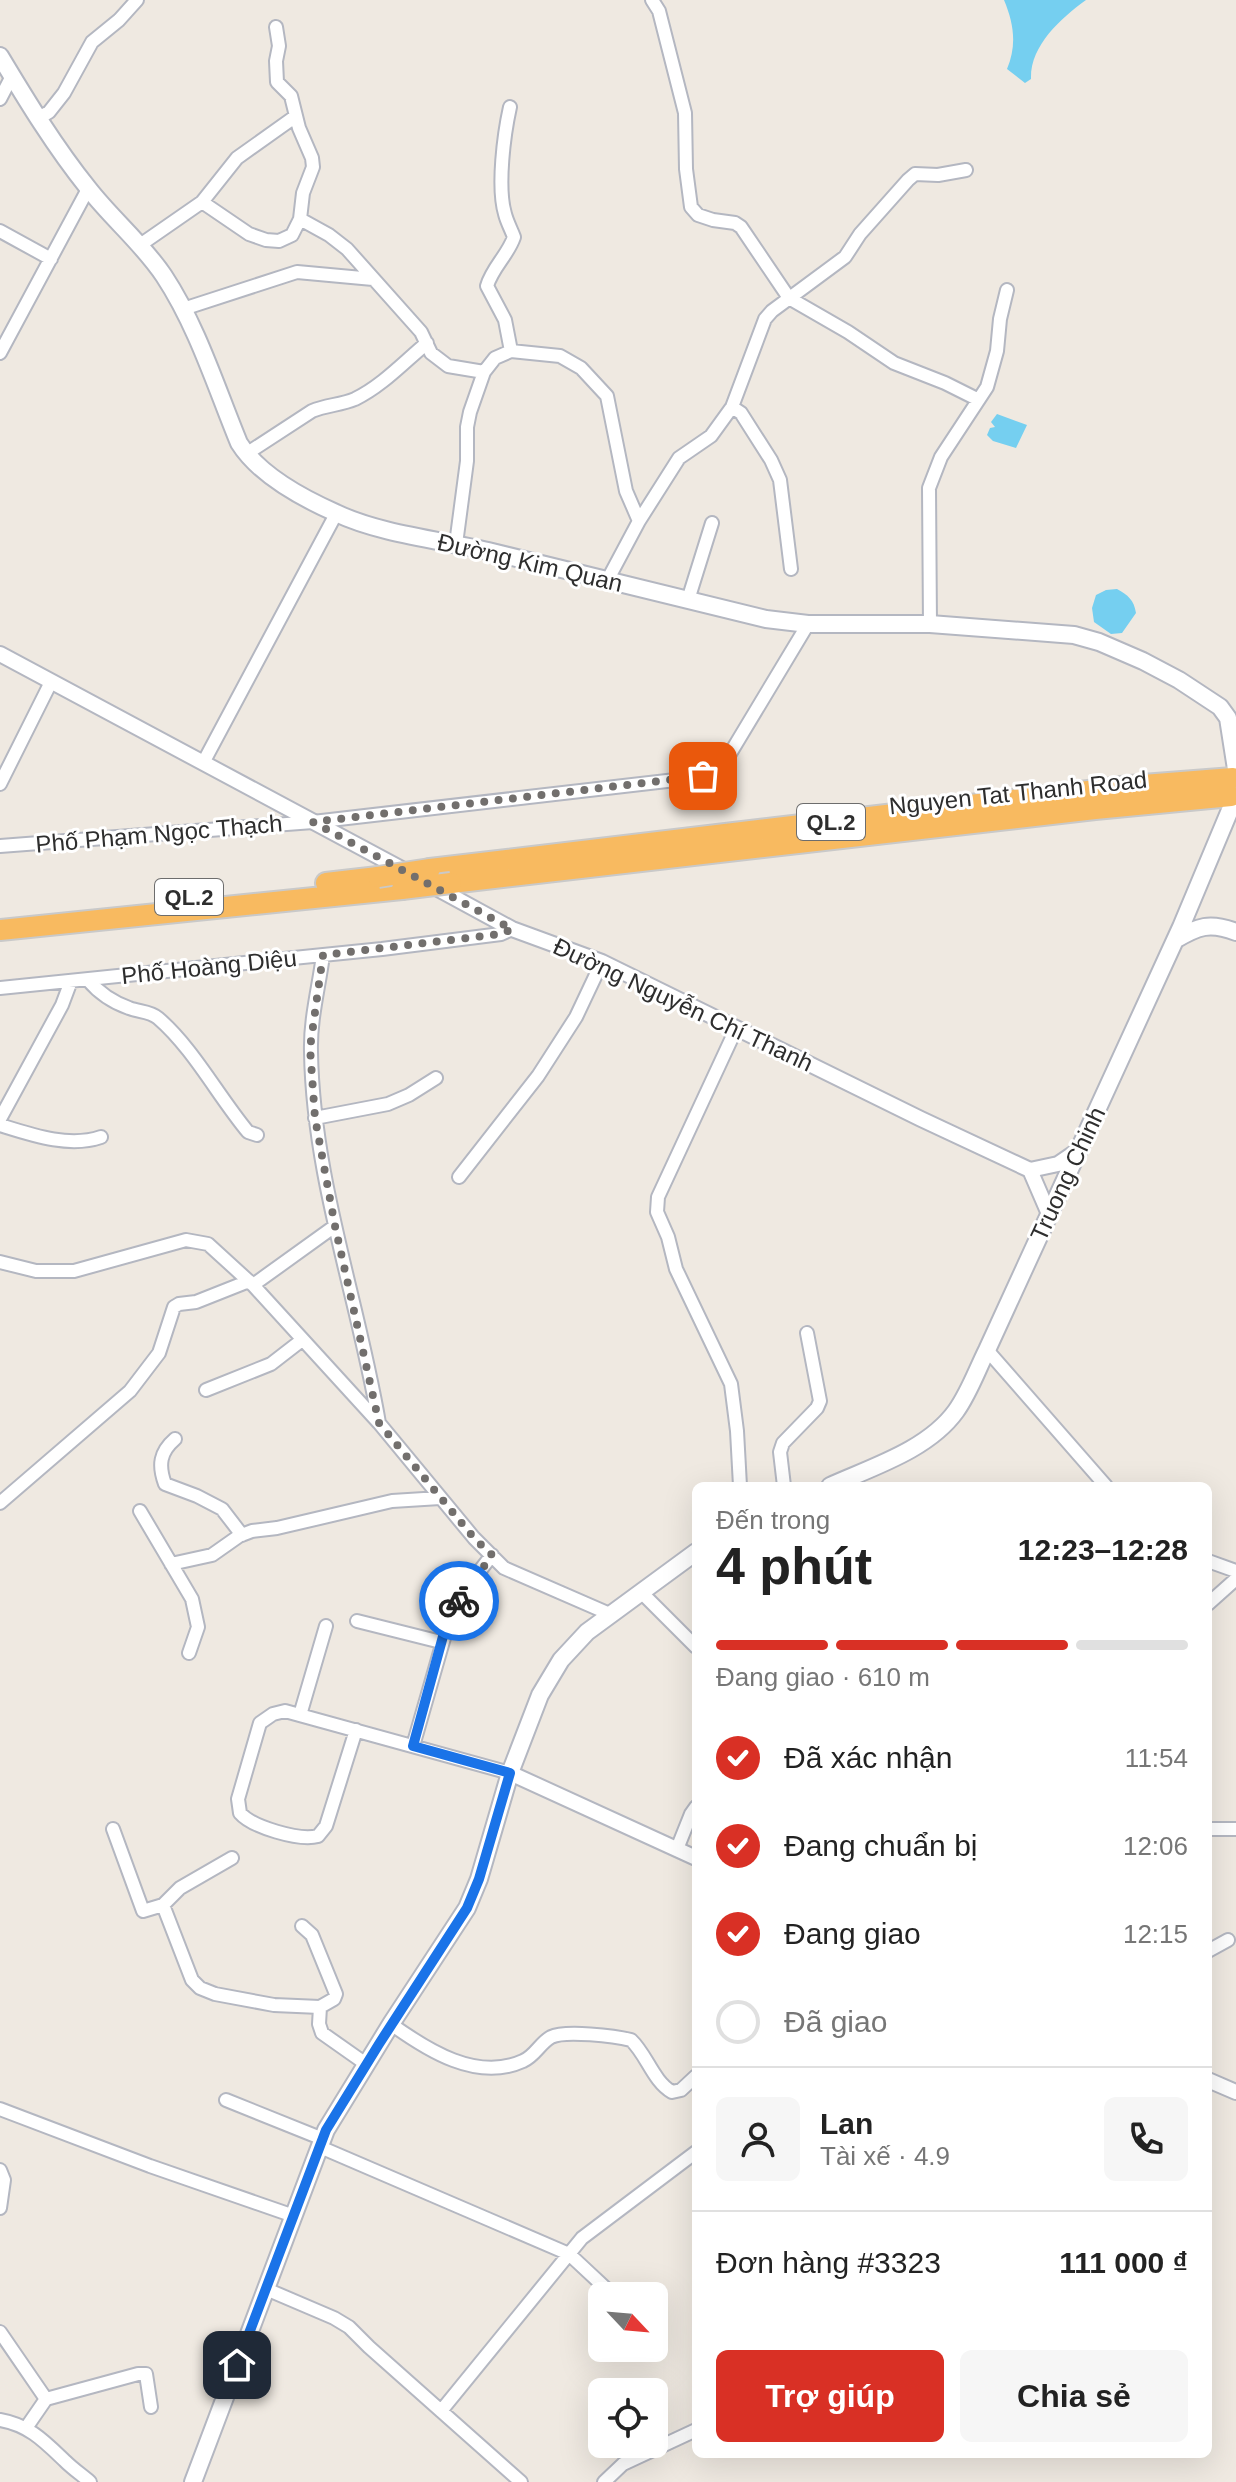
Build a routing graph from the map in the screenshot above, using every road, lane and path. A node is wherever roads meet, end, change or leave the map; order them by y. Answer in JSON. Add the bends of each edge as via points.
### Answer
{"nodes":[{"id":1,"x":137,"y":0,"type":"edge"},
{"id":2,"x":652,"y":0,"type":"edge"},
{"id":3,"x":276,"y":27,"type":"dead end"},
{"id":4,"x":0,"y":56,"type":"edge"},
{"id":5,"x":12,"y":76,"type":"junction"},
{"id":6,"x":0,"y":99,"type":"edge"},
{"id":7,"x":510,"y":107,"type":"dead end"},
{"id":8,"x":296,"y":116,"type":"junction"},
{"id":9,"x":39,"y":118,"type":"junction"},
{"id":10,"x":966,"y":170,"type":"dead end"},
{"id":11,"x":88,"y":189,"type":"junction"},
{"id":12,"x":202,"y":202,"type":"junction"},
{"id":13,"x":300,"y":219,"type":"junction"},
{"id":14,"x":0,"y":231,"type":"edge"},
{"id":15,"x":140,"y":245,"type":"junction"},
{"id":16,"x":51,"y":259,"type":"junction"},
{"id":17,"x":373,"y":279,"type":"junction"},
{"id":18,"x":1007,"y":290,"type":"dead end"},
{"id":19,"x":789,"y":298,"type":"junction"},
{"id":20,"x":183,"y":309,"type":"junction"},
{"id":21,"x":4,"y":334,"type":"edge"},
{"id":22,"x":427,"y":343,"type":"junction"},
{"id":23,"x":511,"y":351,"type":"junction"},
{"id":24,"x":0,"y":353,"type":"edge"},
{"id":25,"x":484,"y":372,"type":"junction"},
{"id":26,"x":977,"y":399,"type":"junction"},
{"id":27,"x":732,"y":407,"type":"junction"},
{"id":28,"x":246,"y":454,"type":"junction"},
{"id":29,"x":336,"y":514,"type":"junction"},
{"id":30,"x":639,"y":521,"type":"junction"},
{"id":31,"x":712,"y":523,"type":"dead end"},
{"id":32,"x":456,"y":544,"type":"junction"},
{"id":33,"x":791,"y":569,"type":"dead end"},
{"id":34,"x":607,"y":581,"type":"junction"},
{"id":35,"x":688,"y":600,"type":"junction"},
{"id":36,"x":808,"y":624,"type":"junction"},
{"id":37,"x":930,"y":624,"type":"junction"},
{"id":38,"x":0,"y":654,"type":"edge"},
{"id":39,"x":51,"y":682,"type":"junction"},
{"id":40,"x":203,"y":763,"type":"junction"},
{"id":41,"x":0,"y":784,"type":"edge"},
{"id":42,"x":1234,"y":786,"type":"edge"},
{"id":43,"x":313,"y":822,"type":"junction"},
{"id":44,"x":0,"y":846,"type":"edge"},
{"id":45,"x":0,"y":917,"type":"edge"},
{"id":46,"x":512,"y":929,"type":"junction"},
{"id":47,"x":0,"y":930,"type":"edge"},
{"id":48,"x":1236,"y":932,"type":"edge"},
{"id":49,"x":1174,"y":941,"type":"junction"},
{"id":50,"x":323,"y":955,"type":"junction"},
{"id":51,"x":602,"y":962,"type":"junction"},
{"id":52,"x":88,"y":980,"type":"junction"},
{"id":53,"x":71,"y":981,"type":"junction"},
{"id":54,"x":0,"y":988,"type":"edge"},
{"id":55,"x":736,"y":1029,"type":"junction"},
{"id":56,"x":436,"y":1078,"type":"dead end"},
{"id":57,"x":315,"y":1118,"type":"junction"},
{"id":58,"x":0,"y":1119,"type":"edge"},
{"id":59,"x":0,"y":1125,"type":"edge"},
{"id":60,"x":257,"y":1135,"type":"dead end"},
{"id":61,"x":101,"y":1137,"type":"dead end"},
{"id":62,"x":1080,"y":1149,"type":"junction"},
{"id":63,"x":1030,"y":1170,"type":"junction"},
{"id":64,"x":459,"y":1177,"type":"dead end"},
{"id":65,"x":1049,"y":1214,"type":"junction"},
{"id":66,"x":335,"y":1226,"type":"junction"},
{"id":67,"x":0,"y":1262,"type":"edge"},
{"id":68,"x":251,"y":1283,"type":"junction"},
{"id":69,"x":807,"y":1333,"type":"dead end"},
{"id":70,"x":302,"y":1340,"type":"junction"},
{"id":71,"x":987,"y":1350,"type":"junction"},
{"id":72,"x":206,"y":1390,"type":"dead end"},
{"id":73,"x":379,"y":1423,"type":"junction"},
{"id":74,"x":175,"y":1439,"type":"dead end"},
{"id":75,"x":740,"y":1482,"type":"edge"},
{"id":76,"x":784,"y":1482,"type":"edge"},
{"id":77,"x":839,"y":1482,"type":"edge"},
{"id":78,"x":1102,"y":1482,"type":"edge"},
{"id":79,"x":440,"y":1498,"type":"junction"},
{"id":80,"x":0,"y":1503,"type":"edge"},
{"id":81,"x":140,"y":1511,"type":"dead end"},
{"id":82,"x":242,"y":1535,"type":"junction"},
{"id":83,"x":492,"y":1555,"type":"junction"},
{"id":84,"x":692,"y":1555,"type":"edge"},
{"id":85,"x":1212,"y":1562,"type":"edge"},
{"id":86,"x":171,"y":1564,"type":"junction"},
{"id":87,"x":1236,"y":1571,"type":"edge"},
{"id":88,"x":1236,"y":1579,"type":"edge"},
{"id":89,"x":642,"y":1593,"type":"junction"},
{"id":90,"x":1212,"y":1600,"type":"edge"},
{"id":91,"x":612,"y":1615,"type":"junction"},
{"id":92,"x":357,"y":1621,"type":"dead end"},
{"id":93,"x":326,"y":1626,"type":"dead end"},
{"id":94,"x":441,"y":1642,"type":"junction"},
{"id":95,"x":692,"y":1643,"type":"edge"},
{"id":96,"x":189,"y":1653,"type":"dead end"},
{"id":97,"x":300,"y":1715,"type":"junction"},
{"id":98,"x":356,"y":1730,"type":"junction"},
{"id":99,"x":413,"y":1746,"type":"junction"},
{"id":100,"x":510,"y":1773,"type":"junction"},
{"id":101,"x":692,"y":1813,"type":"edge"},
{"id":102,"x":113,"y":1829,"type":"dead end"},
{"id":103,"x":1212,"y":1829,"type":"edge"},
{"id":104,"x":1236,"y":1829,"type":"edge"},
{"id":105,"x":677,"y":1849,"type":"junction"},
{"id":106,"x":692,"y":1856,"type":"edge"},
{"id":107,"x":232,"y":1858,"type":"dead end"},
{"id":108,"x":163,"y":1905,"type":"junction"},
{"id":109,"x":302,"y":1926,"type":"dead end"},
{"id":110,"x":1228,"y":1940,"type":"dead end"},
{"id":111,"x":1212,"y":1949,"type":"edge"},
{"id":112,"x":320,"y":2007,"type":"junction"},
{"id":113,"x":391,"y":2024,"type":"junction"},
{"id":114,"x":366,"y":2064,"type":"junction"},
{"id":115,"x":692,"y":2080,"type":"edge"},
{"id":116,"x":1212,"y":2081,"type":"edge"},
{"id":117,"x":1235,"y":2089,"type":"edge"},
{"id":118,"x":226,"y":2100,"type":"dead end"},
{"id":119,"x":0,"y":2109,"type":"edge"},
{"id":120,"x":322,"y":2143,"type":"junction"},
{"id":121,"x":692,"y":2155,"type":"edge"},
{"id":122,"x":0,"y":2170,"type":"edge"},
{"id":123,"x":0,"y":2208,"type":"edge"},
{"id":124,"x":294,"y":2216,"type":"junction"},
{"id":125,"x":569,"y":2254,"type":"junction"},
{"id":126,"x":599,"y":2282,"type":"edge"},
{"id":127,"x":266,"y":2289,"type":"junction"},
{"id":128,"x":0,"y":2332,"type":"edge"},
{"id":129,"x":46,"y":2399,"type":"junction"},
{"id":130,"x":151,"y":2407,"type":"dead end"},
{"id":131,"x":441,"y":2411,"type":"junction"},
{"id":132,"x":0,"y":2420,"type":"edge"},
{"id":133,"x":26,"y":2428,"type":"junction"},
{"id":134,"x":692,"y":2432,"type":"edge"},
{"id":135,"x":90,"y":2482,"type":"edge"},
{"id":136,"x":193,"y":2482,"type":"edge"},
{"id":137,"x":521,"y":2482,"type":"edge"},
{"id":138,"x":604,"y":2482,"type":"edge"}],
"edges":[{"from":1,"to":9,"type":"street","via":[[92,42],[64,93]]},
{"from":2,"to":19,"type":"street","via":[[685,113],[691,207],[698,215],[741,227]]},
{"from":3,"to":8,"type":"street","via":[[277,82],[291,96]]},
{"from":4,"to":5,"type":"main road","name":"Đường Kim Quan"},
{"from":5,"to":6,"type":"street"},
{"from":5,"to":9,"type":"main road","name":"Đường Kim Quan"},
{"from":7,"to":23,"type":"street","via":[[502,184],[504,212],[514,237],[487,286],[505,320]]},
{"from":8,"to":12,"type":"street","via":[[237,158]]},
{"from":8,"to":13,"type":"street","via":[[313,167]]},
{"from":9,"to":11,"type":"main road","name":"Đường Kim Quan"},
{"from":10,"to":19,"type":"street","via":[[915,174],[845,257]]},
{"from":11,"to":15,"type":"main road","name":"Đường Kim Quan"},
{"from":11,"to":16,"type":"street"},
{"from":12,"to":13,"type":"street","via":[[266,240],[292,235]]},
{"from":12,"to":15,"type":"street"},
{"from":13,"to":17,"type":"street","via":[[339,241]]},
{"from":14,"to":16,"type":"street"},
{"from":15,"to":20,"type":"main road","name":"Đường Kim Quan"},
{"from":16,"to":21,"type":"street"},
{"from":17,"to":20,"type":"street","via":[[297,272]]},
{"from":17,"to":22,"type":"street"},
{"from":18,"to":26,"type":"street","via":[[993,369]]},
{"from":19,"to":26,"type":"street","via":[[894,363]]},
{"from":19,"to":27,"type":"street","via":[[765,319]]},
{"from":20,"to":28,"type":"main road","name":"Đường Kim Quan"},
{"from":21,"to":24,"type":"street"},
{"from":22,"to":25,"type":"street","via":[[448,366]]},
{"from":22,"to":28,"type":"street","via":[[370,391],[312,411]]},
{"from":23,"to":25,"type":"street","via":[[495,358]]},
{"from":23,"to":30,"type":"street","via":[[560,356],[581,368],[607,396],[626,491]]},
{"from":25,"to":32,"type":"street","via":[[467,427]]},
{"from":26,"to":37,"type":"street","via":[[941,457],[929,488]]},
{"from":27,"to":30,"type":"street","via":[[711,436],[679,458]]},
{"from":27,"to":33,"type":"street","via":[[741,413],[780,480]]},
{"from":28,"to":29,"type":"main road","name":"Đường Kim Quan","via":[[285,485]]},
{"from":29,"to":32,"type":"main road","name":"Đường Kim Quan"},
{"from":29,"to":40,"type":"street"},
{"from":30,"to":34,"type":"street"},
{"from":31,"to":35,"type":"street"},
{"from":32,"to":34,"type":"main road","name":"Đường Kim Quan"},
{"from":34,"to":35,"type":"main road","name":"Đường Kim Quan"},
{"from":35,"to":36,"type":"main road","name":"Đường Kim Quan"},
{"from":36,"to":37,"type":"main road","name":"Đường Kim Quan"},
{"from":36,"to":43,"type":"street","name":"Phố Phạm Ngọc Thạch","via":[[722,767],[710,776]]},
{"from":37,"to":42,"type":"main road","name":"Đường Kim Quan","via":[[1074,635],[1179,680],[1224,711],[1233,740]]},
{"from":38,"to":39,"type":"street","name":"Đường Nguyễn Chí Thanh"},
{"from":39,"to":40,"type":"street","name":"Đường Nguyễn Chí Thanh"},
{"from":39,"to":41,"type":"street"},
{"from":40,"to":43,"type":"street","name":"Đường Nguyễn Chí Thanh"},
{"from":42,"to":45,"type":"highway","name":"Nguyen Tat Thanh Road","number":"QL.2","bridge":true,"via":[[1130,786]]},
{"from":42,"to":47,"type":"highway","name":"Nguyen Tat Thanh Road","number":"QL.2","bridge":true,"via":[[1095,809]]},
{"from":42,"to":49,"type":"main road","name":"Truong Chinh"},
{"from":43,"to":44,"type":"street","name":"Phố Phạm Ngọc Thạch"},
{"from":43,"to":46,"type":"street","name":"Đường Nguyễn Chí Thanh"},
{"from":46,"to":50,"type":"street","name":"Phố Hoàng Diệu"},
{"from":46,"to":51,"type":"street","name":"Đường Nguyễn Chí Thanh"},
{"from":48,"to":49,"type":"main road","via":[[1196,928]]},
{"from":49,"to":62,"type":"main road","name":"Truong Chinh"},
{"from":50,"to":52,"type":"street","name":"Phố Hoàng Diệu"},
{"from":50,"to":57,"type":"street","via":[[310,1048]]},
{"from":51,"to":55,"type":"street","name":"Đường Nguyễn Chí Thanh"},
{"from":51,"to":64,"type":"street","via":[[576,1017],[538,1076]]},
{"from":52,"to":53,"type":"street","name":"Phố Hoàng Diệu"},
{"from":52,"to":60,"type":"street","via":[[105,997],[157,1017],[243,1126]]},
{"from":53,"to":54,"type":"street","name":"Phố Hoàng Diệu"},
{"from":53,"to":58,"type":"street"},
{"from":55,"to":63,"type":"street","name":"Đường Nguyễn Chí Thanh"},
{"from":55,"to":75,"type":"street","via":[[656,1205],[676,1269],[731,1384]]},
{"from":56,"to":57,"type":"street","via":[[388,1104]]},
{"from":57,"to":66,"type":"street"},
{"from":59,"to":61,"type":"street","via":[[71,1142]]},
{"from":62,"to":63,"type":"street","via":[[1058,1164]]},
{"from":62,"to":65,"type":"main road","name":"Truong Chinh"},
{"from":63,"to":65,"type":"street"},
{"from":65,"to":71,"type":"main road","name":"Truong Chinh"},
{"from":66,"to":68,"type":"street"},
{"from":66,"to":73,"type":"street"},
{"from":67,"to":68,"type":"street","via":[[36,1271],[74,1271],[198,1240]]},
{"from":68,"to":70,"type":"street"},
{"from":68,"to":80,"type":"street","via":[[174,1307],[163,1346],[130,1391]]},
{"from":69,"to":76,"type":"street","via":[[820,1401],[783,1443]]},
{"from":70,"to":72,"type":"street","via":[[271,1364]]},
{"from":70,"to":73,"type":"street"},
{"from":71,"to":77,"type":"main road","name":"Truong Chinh","via":[[944,1425],[902,1453]]},
{"from":71,"to":78,"type":"street"},
{"from":73,"to":79,"type":"street"},
{"from":74,"to":82,"type":"street","via":[[161,1460],[165,1484],[222,1509]]},
{"from":79,"to":82,"type":"street","via":[[392,1501]]},
{"from":79,"to":83,"type":"street"},
{"from":81,"to":86,"type":"street"},
{"from":82,"to":86,"type":"street","via":[[212,1555]]},
{"from":83,"to":91,"type":"street","via":[[504,1568]]},
{"from":83,"to":94,"type":"street","via":[[459,1601]]},
{"from":84,"to":89,"type":"main road"},
{"from":85,"to":87,"type":"street"},
{"from":86,"to":96,"type":"street","via":[[197,1613]]},
{"from":88,"to":90,"type":"street"},
{"from":89,"to":91,"type":"main road"},
{"from":89,"to":95,"type":"street"},
{"from":91,"to":100,"type":"main road","via":[[561,1660],[540,1695]]},
{"from":92,"to":94,"type":"street"},
{"from":93,"to":97,"type":"street"},
{"from":94,"to":99,"type":"street"},
{"from":97,"to":98,"type":"street"},
{"from":97,"to":98,"type":"street","via":[[285,1711],[260,1723],[237,1804],[247,1820],[298,1837],[318,1836],[326,1826]]},
{"from":98,"to":99,"type":"street"},
{"from":99,"to":100,"type":"street"},
{"from":100,"to":105,"type":"street"},
{"from":100,"to":113,"type":"main road","via":[[467,1908]]},
{"from":101,"to":105,"type":"street"},
{"from":102,"to":108,"type":"street","via":[[142,1910]]},
{"from":103,"to":104,"type":"street"},
{"from":105,"to":106,"type":"street"},
{"from":107,"to":108,"type":"street","via":[[180,1888]]},
{"from":108,"to":112,"type":"street","via":[[192,1980],[200,1988],[252,2002]]},
{"from":109,"to":112,"type":"street","via":[[309,1929],[336,1994]]},
{"from":110,"to":111,"type":"street"},
{"from":112,"to":114,"type":"street","via":[[322,2033]]},
{"from":113,"to":114,"type":"main road"},
{"from":113,"to":115,"type":"street","via":[[437,2054],[476,2066],[526,2060],[562,2033],[631,2040],[664,2087],[681,2090]]},
{"from":114,"to":120,"type":"main road"},
{"from":116,"to":117,"type":"street"},
{"from":118,"to":120,"type":"street"},
{"from":119,"to":124,"type":"street"},
{"from":120,"to":124,"type":"main road"},
{"from":120,"to":125,"type":"street"},
{"from":121,"to":125,"type":"street","via":[[599,2224]]},
{"from":122,"to":123,"type":"street"},
{"from":124,"to":127,"type":"main road"},
{"from":125,"to":126,"type":"street"},
{"from":125,"to":131,"type":"street"},
{"from":127,"to":131,"type":"street","via":[[349,2327]]},
{"from":127,"to":136,"type":"main road"},
{"from":128,"to":129,"type":"street"},
{"from":129,"to":130,"type":"street","via":[[144,2373]]},
{"from":129,"to":133,"type":"street"},
{"from":131,"to":137,"type":"street"},
{"from":132,"to":133,"type":"street"},
{"from":133,"to":135,"type":"street"},
{"from":134,"to":138,"type":"street","via":[[623,2464]]}]}
